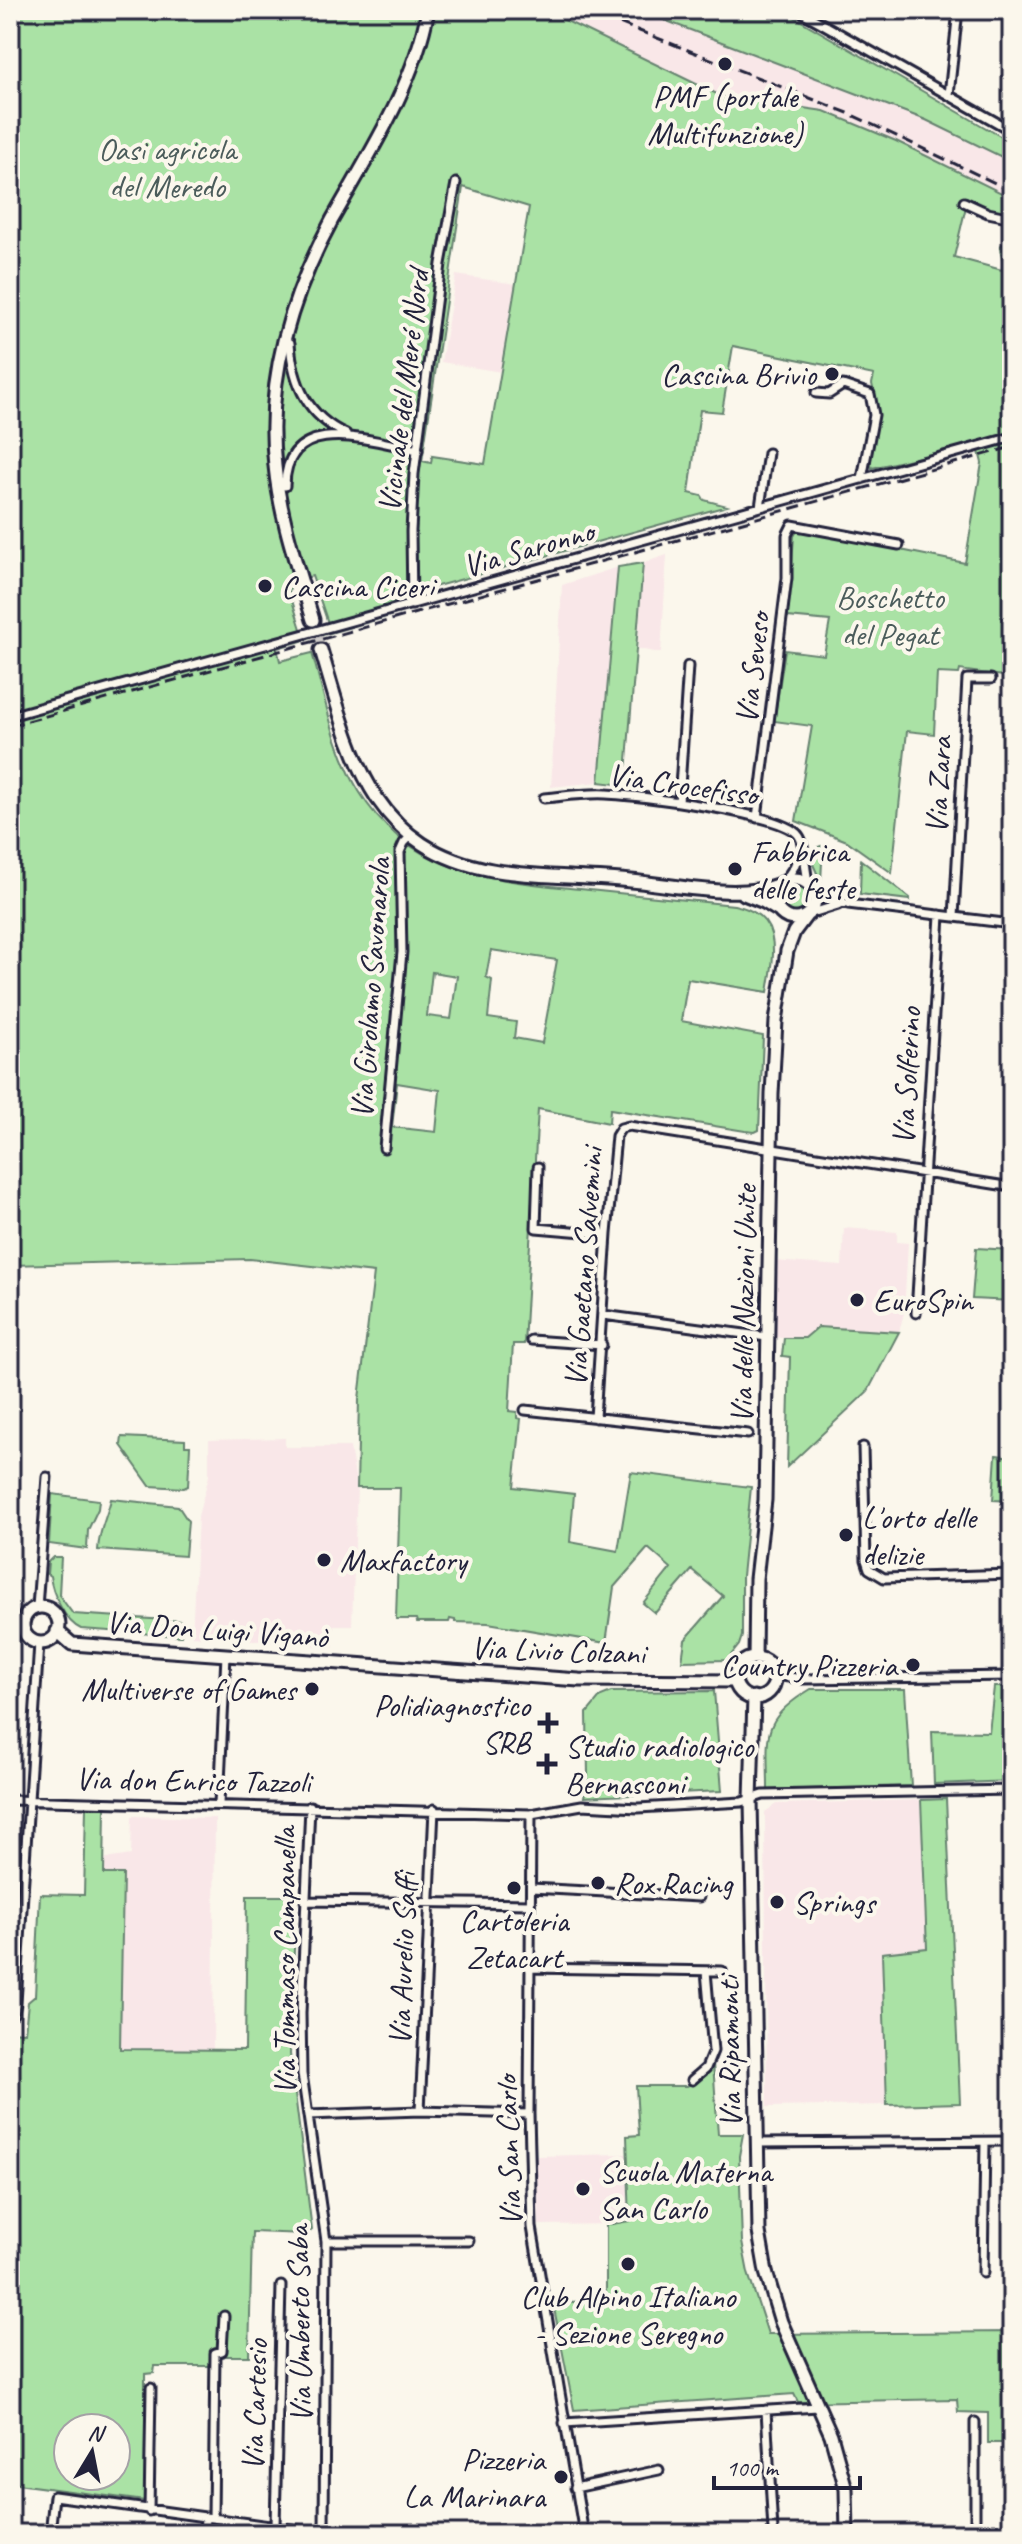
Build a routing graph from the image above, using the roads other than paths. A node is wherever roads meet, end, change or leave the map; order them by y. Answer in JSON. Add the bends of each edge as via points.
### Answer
{"nodes":[{"id":1,"x":798,"y":10,"type":"edge"},
{"id":2,"x":958,"y":10,"type":"edge"},
{"id":3,"x":428,"y":11,"type":"edge"},
{"id":4,"x":949,"y":95,"type":"junction"},
{"id":5,"x":1012,"y":131,"type":"edge"},
{"id":6,"x":356,"y":180,"type":"junction"},
{"id":7,"x":456,"y":183,"type":"dead end"},
{"id":8,"x":964,"y":202,"type":"dead end"},
{"id":9,"x":1012,"y":218,"type":"edge"},
{"id":10,"x":290,"y":343,"type":"junction"},
{"id":11,"x":816,"y":393,"type":"dead end"},
{"id":12,"x":356,"y":437,"type":"junction"},
{"id":13,"x":1012,"y":437,"type":"edge"},
{"id":14,"x":418,"y":450,"type":"junction"},
{"id":15,"x":768,"y":453,"type":"dead end"},
{"id":16,"x":862,"y":479,"type":"junction"},
{"id":17,"x":285,"y":486,"type":"junction"},
{"id":18,"x":760,"y":507,"type":"junction"},
{"id":19,"x":899,"y":545,"type":"dead end"},
{"id":20,"x":412,"y":605,"type":"junction"},
{"id":21,"x":688,"y":666,"type":"dead end"},
{"id":22,"x":991,"y":679,"type":"dead end"},
{"id":23,"x":10,"y":716,"type":"edge"},
{"id":24,"x":544,"y":798,"type":"dead end"},
{"id":25,"x":679,"y":802,"type":"junction"},
{"id":26,"x":757,"y":818,"type":"junction"},
{"id":27,"x":412,"y":835,"type":"junction"},
{"id":28,"x":802,"y":847,"type":"junction"},
{"id":29,"x":594,"y":877,"type":"junction"},
{"id":30,"x":783,"y":882,"type":"junction"},
{"id":31,"x":810,"y":885,"type":"junction"},
{"id":32,"x":732,"y":892,"type":"junction"},
{"id":33,"x":848,"y":904,"type":"junction"},
{"id":34,"x":781,"y":913,"type":"junction"},
{"id":35,"x":807,"y":915,"type":"junction"},
{"id":36,"x":940,"y":915,"type":"junction"},
{"id":37,"x":954,"y":917,"type":"junction"},
{"id":38,"x":1012,"y":924,"type":"edge"},
{"id":39,"x":787,"y":951,"type":"junction"},
{"id":40,"x":772,"y":1147,"type":"junction"},
{"id":41,"x":384,"y":1148,"type":"dead end"},
{"id":42,"x":538,"y":1167,"type":"dead end"},
{"id":43,"x":924,"y":1172,"type":"junction"},
{"id":44,"x":1012,"y":1187,"type":"edge"},
{"id":45,"x":607,"y":1234,"type":"junction"},
{"id":46,"x":916,"y":1313,"type":"dead end"},
{"id":47,"x":603,"y":1315,"type":"junction"},
{"id":48,"x":767,"y":1337,"type":"junction"},
{"id":49,"x":531,"y":1340,"type":"dead end"},
{"id":50,"x":602,"y":1345,"type":"junction"},
{"id":51,"x":525,"y":1410,"type":"dead end"},
{"id":52,"x":595,"y":1418,"type":"junction"},
{"id":53,"x":748,"y":1434,"type":"dead end"},
{"id":54,"x":863,"y":1447,"type":"dead end"},
{"id":55,"x":47,"y":1477,"type":"dead end"},
{"id":56,"x":1012,"y":1574,"type":"edge"},
{"id":57,"x":37,"y":1607,"type":"junction"},
{"id":58,"x":23,"y":1628,"type":"junction"},
{"id":59,"x":57,"y":1631,"type":"junction"},
{"id":60,"x":10,"y":1636,"type":"edge"},
{"id":61,"x":39,"y":1643,"type":"junction"},
{"id":62,"x":226,"y":1655,"type":"junction"},
{"id":63,"x":755,"y":1658,"type":"junction"},
{"id":64,"x":378,"y":1666,"type":"joint"},
{"id":65,"x":775,"y":1675,"type":"junction"},
{"id":66,"x":1012,"y":1676,"type":"edge"},
{"id":67,"x":735,"y":1681,"type":"junction"},
{"id":68,"x":754,"y":1697,"type":"junction"},
{"id":69,"x":1012,"y":1790,"type":"edge"},
{"id":70,"x":10,"y":1800,"type":"edge"},
{"id":71,"x":29,"y":1800,"type":"junction"},
{"id":72,"x":751,"y":1800,"type":"junction"},
{"id":73,"x":219,"y":1804,"type":"junction"},
{"id":74,"x":310,"y":1806,"type":"junction"},
{"id":75,"x":434,"y":1809,"type":"junction"},
{"id":76,"x":531,"y":1814,"type":"junction"},
{"id":77,"x":531,"y":1888,"type":"junction"},
{"id":78,"x":699,"y":1897,"type":"dead end"},
{"id":79,"x":305,"y":1901,"type":"junction"},
{"id":80,"x":428,"y":1902,"type":"junction"},
{"id":81,"x":530,"y":1904,"type":"junction"},
{"id":82,"x":529,"y":1968,"type":"junction"},
{"id":83,"x":706,"y":1971,"type":"junction"},
{"id":84,"x":722,"y":1971,"type":"dead end"},
{"id":85,"x":12,"y":2015,"type":"edge"},
{"id":86,"x":692,"y":2080,"type":"dead end"},
{"id":87,"x":420,"y":2111,"type":"junction"},
{"id":88,"x":529,"y":2114,"type":"junction"},
{"id":89,"x":308,"y":2115,"type":"junction"},
{"id":90,"x":1012,"y":2141,"type":"edge"},
{"id":91,"x":985,"y":2142,"type":"junction"},
{"id":92,"x":757,"y":2143,"type":"junction"},
{"id":93,"x":326,"y":2241,"type":"junction"},
{"id":94,"x":469,"y":2241,"type":"dead end"},
{"id":95,"x":983,"y":2273,"type":"dead end"},
{"id":96,"x":281,"y":2286,"type":"dead end"},
{"id":97,"x":224,"y":2316,"type":"dead end"},
{"id":98,"x":151,"y":2388,"type":"dead end"},
{"id":99,"x":818,"y":2407,"type":"junction"},
{"id":100,"x":766,"y":2410,"type":"junction"},
{"id":101,"x":975,"y":2422,"type":"dead end"},
{"id":102,"x":564,"y":2423,"type":"junction"},
{"id":103,"x":659,"y":2470,"type":"dead end"},
{"id":104,"x":575,"y":2488,"type":"junction"},
{"id":105,"x":149,"y":2511,"type":"junction"},
{"id":106,"x":209,"y":2517,"type":"junction"},
{"id":107,"x":275,"y":2525,"type":"junction"},
{"id":108,"x":326,"y":2533,"type":"edge"},
{"id":109,"x":50,"y":2534,"type":"edge"},
{"id":110,"x":204,"y":2534,"type":"edge"},
{"id":111,"x":584,"y":2534,"type":"edge"},
{"id":112,"x":770,"y":2534,"type":"edge"},
{"id":113,"x":847,"y":2534,"type":"edge"},
{"id":114,"x":975,"y":2534,"type":"edge"}],
"edges":[{"from":1,"to":4,"type":"street"},
{"from":2,"to":4,"type":"street"},
{"from":3,"to":6,"type":"street","via":[[408,77]]},
{"from":4,"to":5,"type":"street"},
{"from":6,"to":10,"type":"street","via":[[305,295]]},
{"from":6,"to":17,"type":"street","via":[[299,290],[282,343],[275,391],[277,481],[288,535],[316,619]]},
{"from":7,"to":14,"type":"street","name":"Vicinale del Meré Nord"},
{"from":8,"to":9,"type":"street"},
{"from":10,"to":12,"type":"street","via":[[304,400],[330,425]]},
{"from":10,"to":17,"type":"street","via":[[280,410]]},
{"from":11,"to":16,"type":"street","via":[[829,394],[843,385],[870,394],[874,415]]},
{"from":12,"to":14,"type":"street"},
{"from":12,"to":17,"type":"street","via":[[332,436],[304,444],[288,465]]},
{"from":13,"to":16,"type":"street","name":"Via Saronno"},
{"from":14,"to":20,"type":"street","name":"Vicinale del Meré Nord"},
{"from":15,"to":18,"type":"street"},
{"from":16,"to":18,"type":"street","name":"Via Saronno"},
{"from":18,"to":20,"type":"street","name":"Via Saronno"},
{"from":19,"to":26,"type":"street","name":"Via Seveso","via":[[792,525]]},
{"from":20,"to":23,"type":"street","name":"Via Saronno"},
{"from":21,"to":25,"type":"street"},
{"from":22,"to":37,"type":"street","name":"Via Zara","via":[[967,679]]},
{"from":24,"to":25,"type":"street","name":"Via Crocefisso","via":[[603,794]]},
{"from":25,"to":26,"type":"street","name":"Via Crocefisso"},
{"from":26,"to":28,"type":"street","name":"Via Crocefisso","via":[[796,832]]},
{"from":27,"to":29,"type":"street","via":[[471,865]]},
{"from":27,"to":29,"type":"street","via":[[387,813],[358,769],[325,649],[361,759],[403,818],[436,842],[475,858]]},
{"from":27,"to":41,"type":"street","name":"Via Girolamo Savonarola","via":[[400,852],[402,952]]},
{"from":28,"to":30,"type":"street"},
{"from":28,"to":31,"type":"street"},
{"from":29,"to":32,"type":"street"},
{"from":30,"to":31,"type":"street","via":[[796,878]]},
{"from":30,"to":32,"type":"street","via":[[759,891]]},
{"from":30,"to":34,"type":"street","via":[[775,900]]},
{"from":31,"to":33,"type":"street","via":[[828,899]]},
{"from":31,"to":35,"type":"street","via":[[815,901]]},
{"from":32,"to":34,"type":"street"},
{"from":33,"to":35,"type":"street"},
{"from":33,"to":36,"type":"street"},
{"from":34,"to":35,"type":"street","via":[[792,919]]},
{"from":34,"to":39,"type":"street"},
{"from":35,"to":39,"type":"street"},
{"from":36,"to":37,"type":"street"},
{"from":36,"to":43,"type":"street","name":"Via Solferino"},
{"from":37,"to":38,"type":"street"},
{"from":39,"to":40,"type":"street","name":"Via delle Nazioni Unite","via":[[776,1021]]},
{"from":40,"to":43,"type":"street"},
{"from":40,"to":45,"type":"street","name":"Via Gaetano Salvemini","via":[[621,1128]]},
{"from":40,"to":48,"type":"street","name":"Via delle Nazioni Unite"},
{"from":42,"to":45,"type":"street","via":[[536,1228]]},
{"from":43,"to":44,"type":"street"},
{"from":43,"to":46,"type":"street","name":"Via Solferino"},
{"from":45,"to":47,"type":"street","name":"Via Gaetano Salvemini"},
{"from":47,"to":48,"type":"street"},
{"from":47,"to":50,"type":"street","name":"Via Gaetano Salvemini"},
{"from":48,"to":63,"type":"street","name":"Via delle Nazioni Unite","via":[[765,1500]]},
{"from":49,"to":50,"type":"street"},
{"from":50,"to":52,"type":"street","name":"Via Gaetano Salvemini"},
{"from":51,"to":52,"type":"street"},
{"from":52,"to":53,"type":"street"},
{"from":54,"to":56,"type":"street","via":[[866,1560],[876,1575]]},
{"from":55,"to":57,"type":"street"},
{"from":57,"to":58,"type":"street","via":[[27,1613]]},
{"from":57,"to":59,"type":"street","name":"Via Don Luigi Viganò","via":[[54,1613]]},
{"from":58,"to":60,"type":"street"},
{"from":58,"to":61,"type":"street"},
{"from":59,"to":61,"type":"street"},
{"from":59,"to":62,"type":"street","name":"Via Don Luigi Viganò","via":[[72,1644]]},
{"from":61,"to":71,"type":"street"},
{"from":62,"to":64,"type":"street","name":"Via Don Luigi Viganò"},
{"from":62,"to":73,"type":"street"},
{"from":63,"to":65,"type":"street","via":[[768,1663]]},
{"from":63,"to":67,"type":"street","via":[[742,1662]]},
{"from":64,"to":67,"type":"street","name":"Via Livio Colzani","via":[[579,1680]]},
{"from":65,"to":66,"type":"street"},
{"from":65,"to":68,"type":"street","via":[[772,1688]]},
{"from":67,"to":68,"type":"street","via":[[742,1693]]},
{"from":68,"to":72,"type":"street","name":"Via Ripamonti"},
{"from":69,"to":72,"type":"street","via":[[763,1795]]},
{"from":70,"to":71,"type":"street","name":"Via don Enrico Tazzoli"},
{"from":71,"to":73,"type":"street","name":"Via don Enrico Tazzoli"},
{"from":71,"to":85,"type":"street"},
{"from":72,"to":76,"type":"street","via":[[638,1808],[582,1805]]},
{"from":72,"to":92,"type":"street","name":"Via Ripamonti"},
{"from":73,"to":74,"type":"street","name":"Via don Enrico Tazzoli"},
{"from":74,"to":75,"type":"street","name":"Via don Enrico Tazzoli"},
{"from":74,"to":79,"type":"street","name":"Via Tommaso Campanella"},
{"from":75,"to":76,"type":"street","name":"Via don Enrico Tazzoli"},
{"from":75,"to":80,"type":"street","name":"Via Aurelio Saffi"},
{"from":76,"to":77,"type":"street","name":"Via San Carlo"},
{"from":77,"to":78,"type":"street"},
{"from":77,"to":81,"type":"street","name":"Via San Carlo"},
{"from":79,"to":80,"type":"street"},
{"from":79,"to":89,"type":"street","name":"Via Tommaso Campanella","via":[[302,2074]]},
{"from":80,"to":81,"type":"street"},
{"from":80,"to":87,"type":"street","name":"Via Aurelio Saffi"},
{"from":81,"to":82,"type":"street","name":"Via San Carlo"},
{"from":82,"to":83,"type":"street"},
{"from":82,"to":88,"type":"street","name":"Via San Carlo"},
{"from":83,"to":84,"type":"street"},
{"from":83,"to":86,"type":"street","via":[[713,2051],[706,2068]]},
{"from":87,"to":88,"type":"street"},
{"from":87,"to":89,"type":"street"},
{"from":88,"to":102,"type":"street","name":"Via San Carlo","via":[[532,2227]]},
{"from":89,"to":93,"type":"street","name":"Via Umberto Saba"},
{"from":90,"to":91,"type":"street"},
{"from":91,"to":92,"type":"street"},
{"from":91,"to":95,"type":"street"},
{"from":92,"to":99,"type":"street","name":"Via Ripamonti","via":[[759,2232],[766,2272]]},
{"from":93,"to":94,"type":"street"},
{"from":93,"to":108,"type":"street","name":"Via Umberto Saba"},
{"from":96,"to":107,"type":"street","name":"Via Cartesio"},
{"from":97,"to":106,"type":"street","via":[[222,2351],[215,2353]]},
{"from":98,"to":105,"type":"street"},
{"from":99,"to":100,"type":"street"},
{"from":99,"to":113,"type":"street","name":"Via Ripamonti","via":[[846,2489]]},
{"from":100,"to":102,"type":"street"},
{"from":100,"to":112,"type":"street"},
{"from":101,"to":114,"type":"street"},
{"from":102,"to":104,"type":"street","name":"Via San Carlo"},
{"from":103,"to":104,"type":"street"},
{"from":104,"to":111,"type":"street","name":"Via San Carlo"},
{"from":105,"to":106,"type":"street"},
{"from":105,"to":109,"type":"street","via":[[54,2496]]},
{"from":106,"to":107,"type":"street"},
{"from":106,"to":110,"type":"street"},
{"from":107,"to":108,"type":"street"}]}
